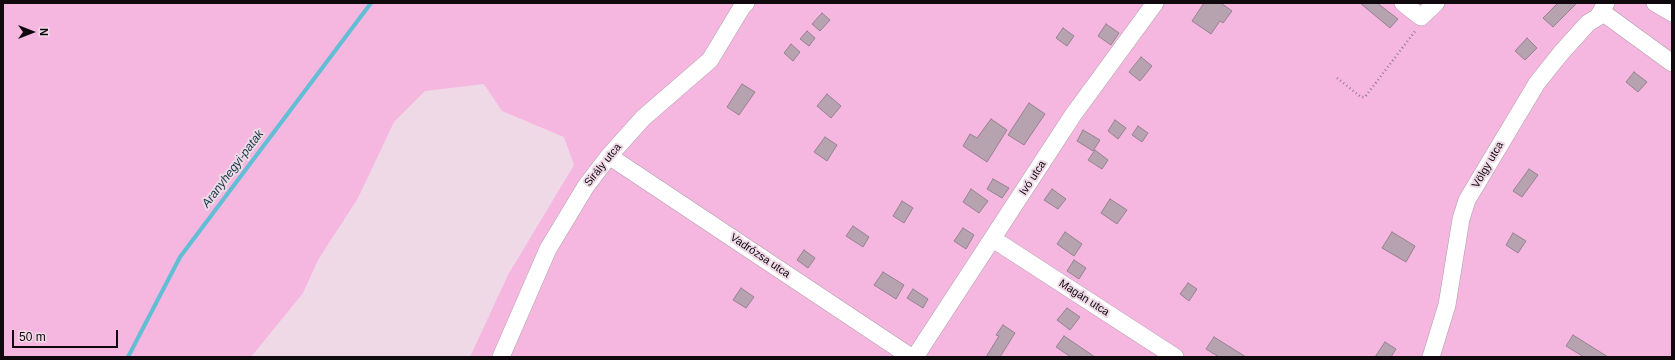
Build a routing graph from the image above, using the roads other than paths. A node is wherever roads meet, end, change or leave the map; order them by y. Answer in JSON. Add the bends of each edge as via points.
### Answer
{"nodes":[{"id":1,"x":746,"y":3,"type":"edge"},
{"id":2,"x":1155,"y":3,"type":"edge"},
{"id":3,"x":1403,"y":3,"type":"edge"},
{"id":4,"x":1436,"y":3,"type":"edge"},
{"id":5,"x":1655,"y":3,"type":"edge"},
{"id":6,"x":1604,"y":7,"type":"edge"},
{"id":7,"x":1672,"y":13,"type":"edge"},
{"id":8,"x":1672,"y":63,"type":"edge"},
{"id":9,"x":609,"y":156,"type":"junction"},
{"id":10,"x":994,"y":239,"type":"junction"},
{"id":11,"x":502,"y":357,"type":"edge"},
{"id":12,"x":911,"y":357,"type":"edge"},
{"id":13,"x":915,"y":357,"type":"edge"},
{"id":14,"x":1175,"y":357,"type":"edge"},
{"id":15,"x":1431,"y":357,"type":"edge"}],
"edges":[{"from":1,"to":9,"type":"street","name":"Sirály utca","via":[[710,60],[643,118]]},
{"from":2,"to":10,"type":"street","name":"Ivó utca","via":[[1073,115]]},
{"from":3,"to":4,"type":"street","via":[[1421,17]]},
{"from":5,"to":7,"type":"street"},
{"from":6,"to":8,"type":"street"},
{"from":6,"to":15,"type":"street","name":"Völgy utca","via":[[1598,17],[1588,23],[1537,83],[1467,200],[1461,219],[1447,305]]},
{"from":9,"to":11,"type":"street","name":"Sirály utca","via":[[586,186],[548,249]]},
{"from":9,"to":12,"type":"street","name":"Vadrózsa utca"},
{"from":10,"to":13,"type":"street","name":"Ivó utca"},
{"from":10,"to":14,"type":"street","name":"Magán utca"}]}
